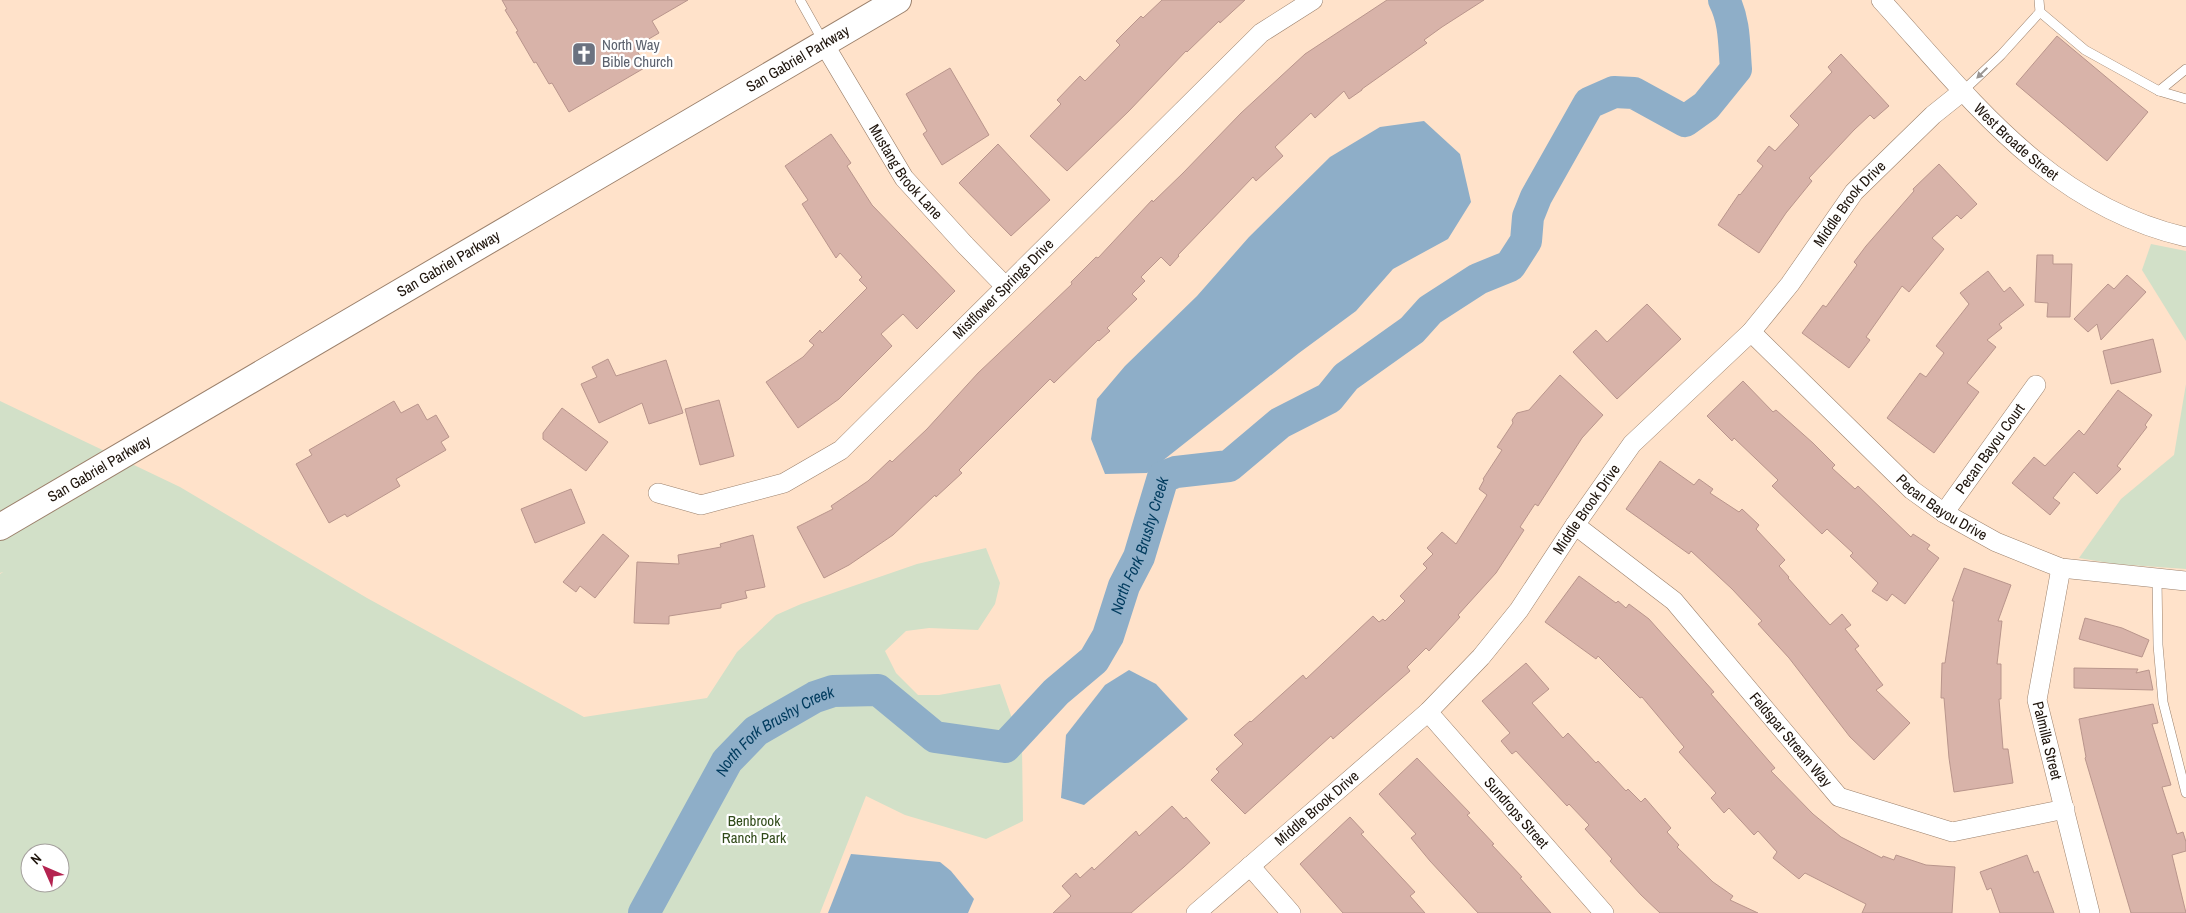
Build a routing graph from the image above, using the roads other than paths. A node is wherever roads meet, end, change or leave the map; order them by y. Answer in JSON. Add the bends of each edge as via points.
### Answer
{"nodes":[{"id":1,"x":800,"y":0,"type":"edge"},
{"id":2,"x":898,"y":0,"type":"edge"},
{"id":3,"x":1313,"y":0,"type":"edge"},
{"id":4,"x":1881,"y":0,"type":"edge"},
{"id":5,"x":2039,"y":0,"type":"edge"},
{"id":6,"x":2040,"y":12,"type":"junction"},
{"id":7,"x":824,"y":44,"type":"junction"},
{"id":8,"x":2186,"y":70,"type":"edge"},
{"id":9,"x":1963,"y":91,"type":"junction"},
{"id":10,"x":2159,"y":91,"type":"junction"},
{"id":11,"x":2186,"y":99,"type":"edge"},
{"id":12,"x":2186,"y":237,"type":"edge"},
{"id":13,"x":1005,"y":286,"type":"junction"},
{"id":14,"x":1751,"y":332,"type":"junction"},
{"id":15,"x":2036,"y":385,"type":"dead end"},
{"id":16,"x":658,"y":493,"type":"dead end"},
{"id":17,"x":1944,"y":513,"type":"junction"},
{"id":18,"x":1575,"y":525,"type":"junction"},
{"id":19,"x":0,"y":527,"type":"edge"},
{"id":20,"x":2061,"y":568,"type":"junction"},
{"id":21,"x":2157,"y":579,"type":"junction"},
{"id":22,"x":2186,"y":581,"type":"edge"},
{"id":23,"x":1428,"y":712,"type":"junction"},
{"id":24,"x":2186,"y":793,"type":"edge"},
{"id":25,"x":2065,"y":809,"type":"junction"},
{"id":26,"x":1250,"y":866,"type":"junction"},
{"id":27,"x":1196,"y":913,"type":"edge"},
{"id":28,"x":1291,"y":913,"type":"edge"},
{"id":29,"x":1604,"y":913,"type":"edge"},
{"id":30,"x":2090,"y":913,"type":"edge"}],
"edges":[{"from":1,"to":7,"type":"lane"},
{"from":2,"to":7,"type":"street","name":"San Gabriel Parkway"},
{"from":3,"to":13,"type":"street","name":"Mistflower Springs Drive","via":[[1261,33]]},
{"from":4,"to":9,"type":"street","name":"West Broade Street"},
{"from":5,"to":6,"type":"lane"},
{"from":6,"to":9,"type":"lane","one_way":true},
{"from":6,"to":10,"type":"lane","via":[[2085,50]]},
{"from":7,"to":13,"type":"street","name":"Mustang Brook Lane","via":[[904,178]]},
{"from":7,"to":19,"type":"street","name":"San Gabriel Parkway"},
{"from":8,"to":10,"type":"lane"},
{"from":9,"to":12,"type":"street","name":"West Broade Street","via":[[2008,139],[2054,176],[2109,209]]},
{"from":9,"to":14,"type":"street","name":"Middle Brook Drive","via":[[1933,115],[1854,192],[1790,284]]},
{"from":10,"to":11,"type":"lane"},
{"from":13,"to":16,"type":"street","name":"Mistflower Springs Drive","via":[[841,450],[784,483],[701,505]]},
{"from":14,"to":17,"type":"street","name":"Pecan Bayou Drive","via":[[1912,490]]},
{"from":14,"to":18,"type":"street","name":"Middle Brook Drive","via":[[1632,444]]},
{"from":15,"to":17,"type":"street","name":"Pecan Bayou Court"},
{"from":17,"to":20,"type":"street","name":"Pecan Bayou Drive","via":[[1996,542]]},
{"from":18,"to":23,"type":"street","name":"Middle Brook Drive","via":[[1519,610],[1482,657]]},
{"from":18,"to":25,"type":"street","name":"Feldspar Stream Way","via":[[1674,601],[1839,797],[1952,832]]},
{"from":20,"to":21,"type":"street","name":"Pecan Bayou Drive"},
{"from":20,"to":25,"type":"street","name":"Palmilla Street","via":[[2037,700]]},
{"from":21,"to":22,"type":"street","name":"Pecan Bayou Drive"},
{"from":21,"to":24,"type":"lane","via":[[2158,645],[2164,702]]},
{"from":23,"to":26,"type":"street","name":"Middle Brook Drive"},
{"from":23,"to":29,"type":"street","name":"Sundrops Street"},
{"from":25,"to":30,"type":"street","name":"Palmilla Street"},
{"from":26,"to":27,"type":"street","name":"Middle Brook Drive"},
{"from":26,"to":28,"type":"street"}]}
